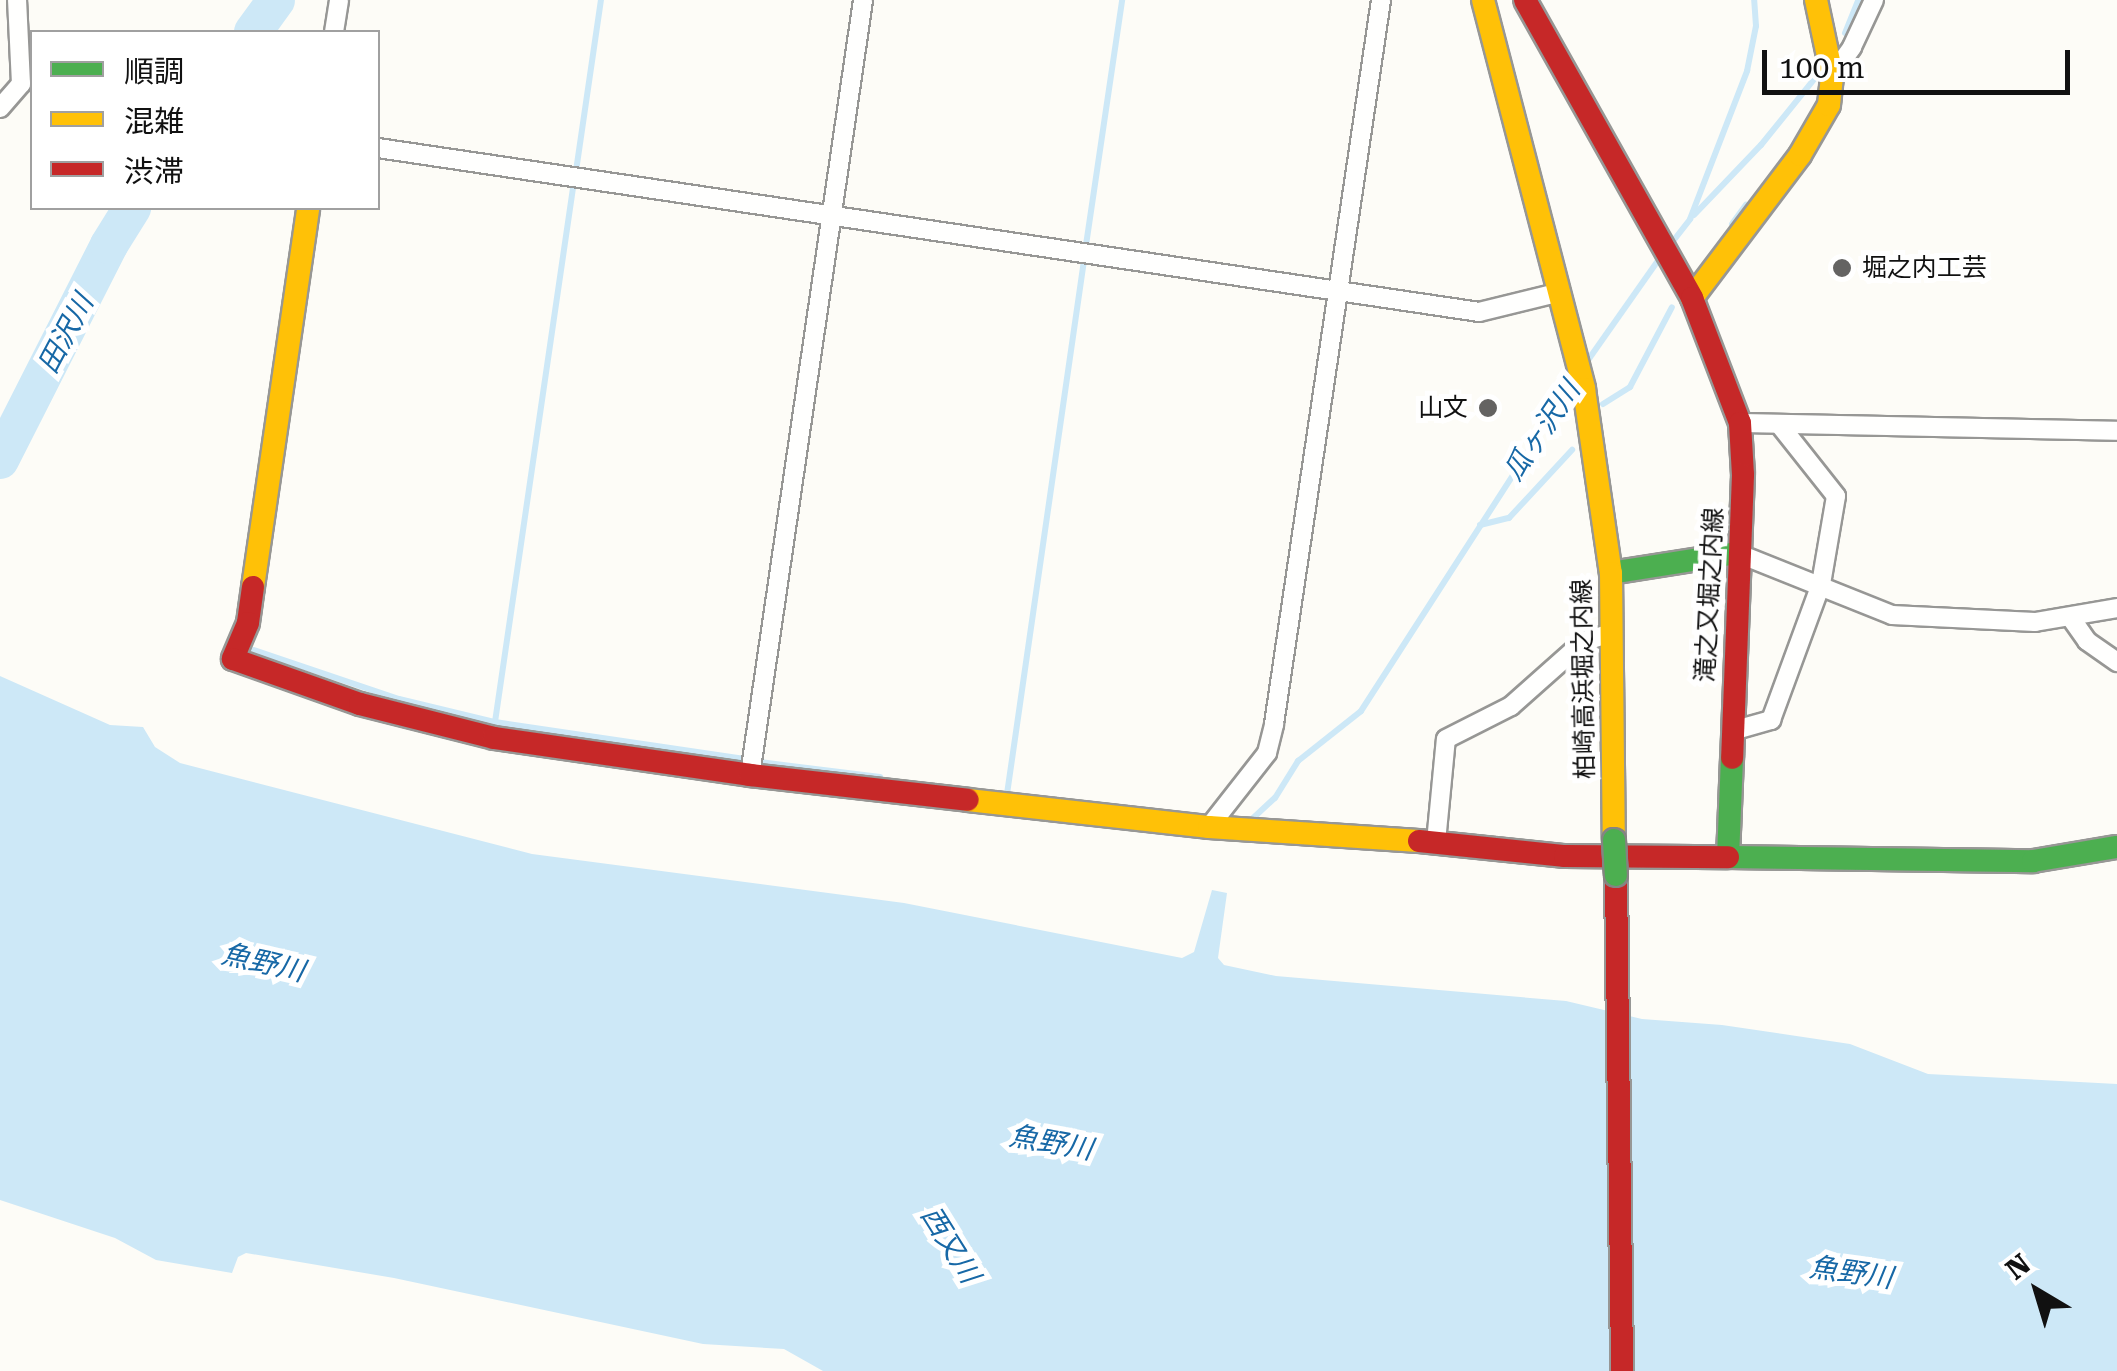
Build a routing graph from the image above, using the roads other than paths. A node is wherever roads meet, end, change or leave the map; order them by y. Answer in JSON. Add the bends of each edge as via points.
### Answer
{"nodes":[{"id":1,"x":17,"y":0,"type":"edge"},
{"id":2,"x":340,"y":0,"type":"edge"},
{"id":3,"x":864,"y":0,"type":"edge"},
{"id":4,"x":1381,"y":0,"type":"edge"},
{"id":5,"x":1483,"y":0,"type":"edge"},
{"id":6,"x":1525,"y":0,"type":"edge"},
{"id":7,"x":1816,"y":0,"type":"edge"},
{"id":8,"x":1874,"y":0,"type":"edge"},
{"id":9,"x":334,"y":30,"type":"edge"},
{"id":10,"x":1832,"y":75,"type":"junction"},
{"id":11,"x":0,"y":108,"type":"edge"},
{"id":12,"x":380,"y":148,"type":"edge"},
{"id":13,"x":308,"y":210,"type":"edge"},
{"id":14,"x":832,"y":214,"type":"junction"},
{"id":15,"x":1337,"y":290,"type":"junction"},
{"id":16,"x":1561,"y":292,"type":"junction"},
{"id":17,"x":1692,"y":298,"type":"junction"},
{"id":18,"x":1740,"y":423,"type":"junction"},
{"id":19,"x":1779,"y":424,"type":"junction"},
{"id":20,"x":2117,"y":431,"type":"edge"},
{"id":21,"x":1737,"y":553,"type":"junction"},
{"id":22,"x":1611,"y":572,"type":"junction"},
{"id":23,"x":1822,"y":584,"type":"junction"},
{"id":24,"x":2117,"y":608,"type":"edge"},
{"id":25,"x":2071,"y":618,"type":"junction"},
{"id":26,"x":1610,"y":633,"type":"junction"},
{"id":27,"x":2117,"y":662,"type":"edge"},
{"id":28,"x":1732,"y":731,"type":"junction"},
{"id":29,"x":750,"y":775,"type":"junction"},
{"id":30,"x":1209,"y":828,"type":"junction"},
{"id":31,"x":1436,"y":842,"type":"junction"},
{"id":32,"x":2117,"y":847,"type":"edge"},
{"id":33,"x":1728,"y":857,"type":"junction"},
{"id":34,"x":1622,"y":1371,"type":"edge"}],
"edges":[{"from":1,"to":11,"type":"street","via":[[21,84]]},
{"from":2,"to":9,"type":"street"},
{"from":3,"to":14,"type":"street"},
{"from":4,"to":15,"type":"street"},
{"from":5,"to":16,"type":"main road","name":"柏崎高浜堀之内線"},
{"from":6,"to":17,"type":"main road","name":"滝之又堀之内線"},
{"from":7,"to":10,"type":"main road"},
{"from":8,"to":10,"type":"street"},
{"from":10,"to":17,"type":"main road","via":[[1828,106],[1800,155]]},
{"from":12,"to":14,"type":"street"},
{"from":13,"to":29,"type":"main road","via":[[248,623],[233,659],[360,704],[494,738]]},
{"from":14,"to":15,"type":"street"},
{"from":14,"to":29,"type":"street"},
{"from":15,"to":16,"type":"street","via":[[1479,312]]},
{"from":15,"to":30,"type":"street","via":[[1267,754]]},
{"from":16,"to":22,"type":"main road","name":"柏崎高浜堀之内線","via":[[1584,389]]},
{"from":17,"to":18,"type":"main road","name":"滝之又堀之内線"},
{"from":18,"to":19,"type":"street"},
{"from":18,"to":21,"type":"main road","name":"滝之又堀之内線"},
{"from":19,"to":20,"type":"street"},
{"from":19,"to":23,"type":"street","via":[[1836,496]]},
{"from":21,"to":22,"type":"main road"},
{"from":21,"to":23,"type":"street"},
{"from":21,"to":28,"type":"main road","name":"滝之又堀之内線"},
{"from":22,"to":26,"type":"main road","name":"柏崎高浜堀之内線"},
{"from":23,"to":25,"type":"street","via":[[1892,615]]},
{"from":23,"to":28,"type":"street","via":[[1771,720]]},
{"from":24,"to":25,"type":"street"},
{"from":25,"to":27,"type":"street","via":[[2087,641]]},
{"from":26,"to":31,"type":"street","via":[[1583,642],[1510,706],[1446,739]]},
{"from":26,"to":34,"type":"main road","name":"柏崎高浜堀之内線","bridge":true},
{"from":28,"to":33,"type":"main road","name":"滝之又堀之内線"},
{"from":29,"to":30,"type":"main road"},
{"from":30,"to":31,"type":"main road"},
{"from":31,"to":33,"type":"main road","via":[[1565,856]]},
{"from":32,"to":33,"type":"main road","via":[[2033,861]]}]}
